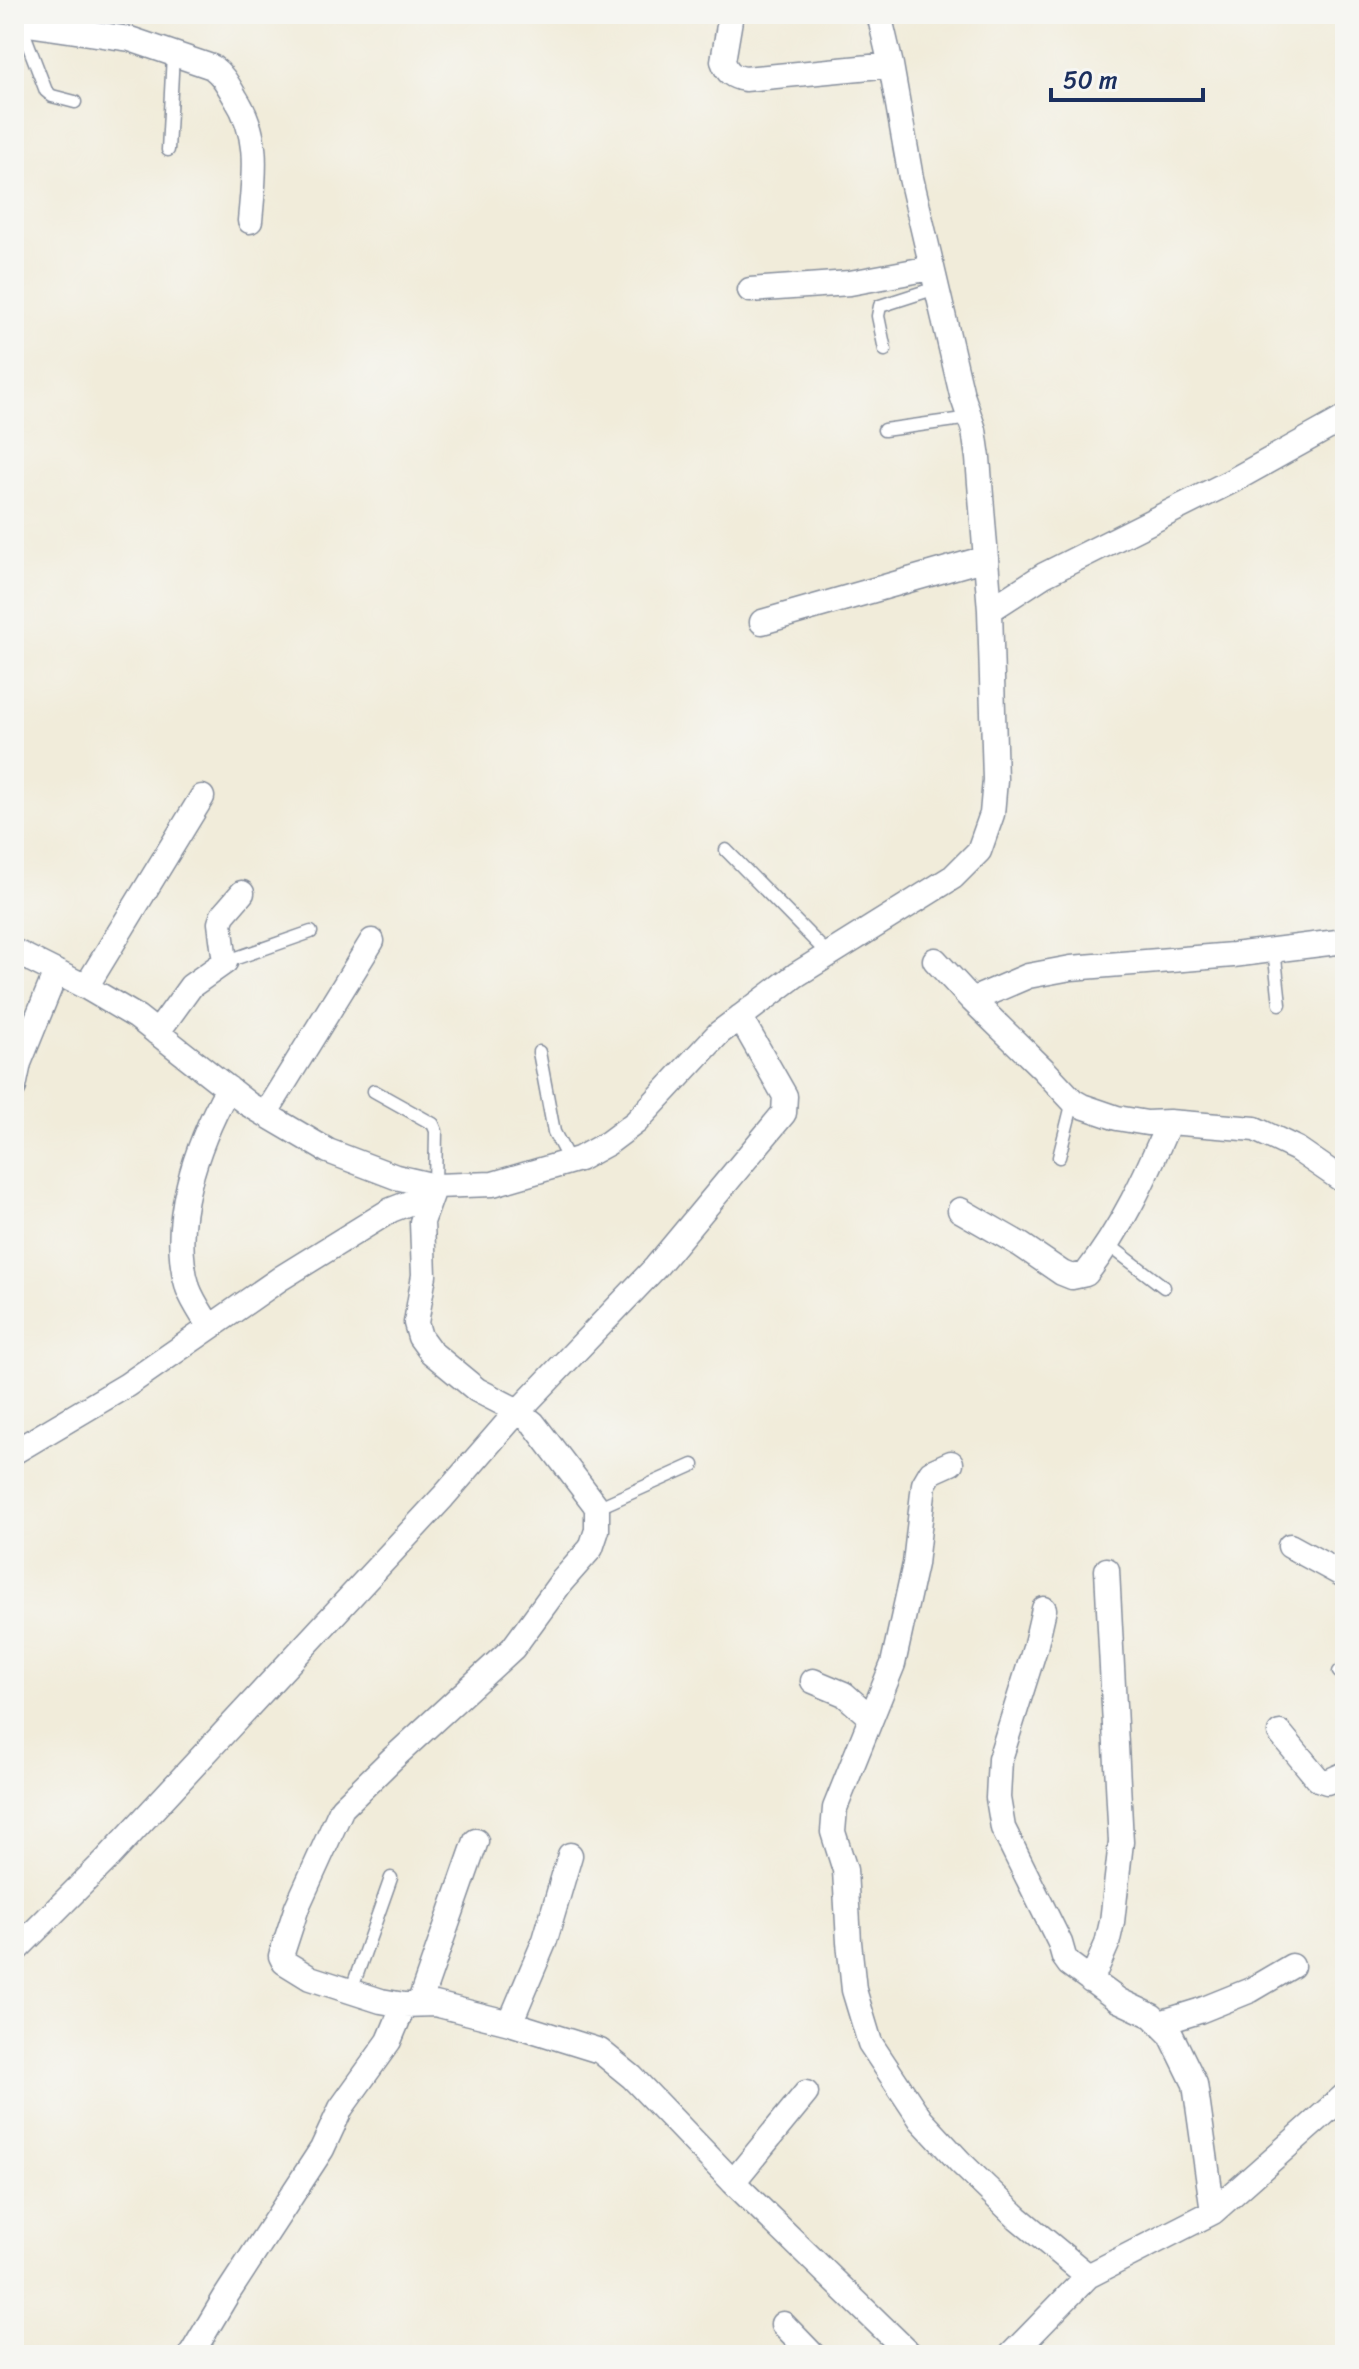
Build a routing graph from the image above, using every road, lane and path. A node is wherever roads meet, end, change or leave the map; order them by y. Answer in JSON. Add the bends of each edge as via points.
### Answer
{"nodes":[{"id":1,"x":731,"y":14,"type":"edge"},
{"id":2,"x":879,"y":14,"type":"edge"},
{"id":3,"x":17,"y":22,"type":"edge"},
{"id":4,"x":173,"y":54,"type":"junction"},
{"id":5,"x":891,"y":65,"type":"junction"},
{"id":6,"x":75,"y":102,"type":"dead end"},
{"id":7,"x":168,"y":150,"type":"dead end"},
{"id":8,"x":250,"y":221,"type":"dead end"},
{"id":9,"x":934,"y":278,"type":"junction"},
{"id":10,"x":750,"y":290,"type":"dead end"},
{"id":11,"x":885,"y":350,"type":"dead end"},
{"id":12,"x":970,"y":418,"type":"junction"},
{"id":13,"x":1345,"y":418,"type":"edge"},
{"id":14,"x":884,"y":430,"type":"dead end"},
{"id":15,"x":986,"y":558,"type":"junction"},
{"id":16,"x":990,"y":610,"type":"junction"},
{"id":17,"x":762,"y":622,"type":"dead end"},
{"id":18,"x":202,"y":797,"type":"dead end"},
{"id":19,"x":726,"y":850,"type":"dead end"},
{"id":20,"x":242,"y":893,"type":"dead end"},
{"id":21,"x":311,"y":932,"type":"dead end"},
{"id":22,"x":372,"y":941,"type":"dead end"},
{"id":23,"x":1345,"y":941,"type":"edge"},
{"id":24,"x":1274,"y":949,"type":"junction"},
{"id":25,"x":14,"y":951,"type":"edge"},
{"id":26,"x":829,"y":955,"type":"junction"},
{"id":27,"x":935,"y":960,"type":"dead end"},
{"id":28,"x":225,"y":962,"type":"junction"},
{"id":29,"x":56,"y":972,"type":"junction"},
{"id":30,"x":86,"y":987,"type":"junction"},
{"id":31,"x":972,"y":1000,"type":"junction"},
{"id":32,"x":1280,"y":1004,"type":"dead end"},
{"id":33,"x":740,"y":1017,"type":"junction"},
{"id":34,"x":157,"y":1033,"type":"junction"},
{"id":35,"x":539,"y":1052,"type":"dead end"},
{"id":36,"x":15,"y":1075,"type":"edge"},
{"id":37,"x":228,"y":1088,"type":"junction"},
{"id":38,"x":374,"y":1091,"type":"dead end"},
{"id":39,"x":1073,"y":1101,"type":"junction"},
{"id":40,"x":265,"y":1114,"type":"junction"},
{"id":41,"x":1169,"y":1122,"type":"junction"},
{"id":42,"x":1059,"y":1157,"type":"dead end"},
{"id":43,"x":570,"y":1162,"type":"junction"},
{"id":44,"x":1345,"y":1182,"type":"edge"},
{"id":45,"x":431,"y":1195,"type":"junction"},
{"id":46,"x":960,"y":1210,"type":"dead end"},
{"id":47,"x":1109,"y":1245,"type":"junction"},
{"id":48,"x":1164,"y":1287,"type":"dead end"},
{"id":49,"x":209,"y":1326,"type":"junction"},
{"id":50,"x":518,"y":1411,"type":"junction"},
{"id":51,"x":14,"y":1452,"type":"edge"},
{"id":52,"x":951,"y":1463,"type":"dead end"},
{"id":53,"x":693,"y":1465,"type":"dead end"},
{"id":54,"x":597,"y":1508,"type":"junction"},
{"id":55,"x":1290,"y":1546,"type":"dead end"},
{"id":56,"x":1107,"y":1570,"type":"dead end"},
{"id":57,"x":1345,"y":1576,"type":"edge"},
{"id":58,"x":1044,"y":1609,"type":"dead end"},
{"id":59,"x":813,"y":1681,"type":"dead end"},
{"id":60,"x":870,"y":1717,"type":"junction"},
{"id":61,"x":1280,"y":1733,"type":"dead end"},
{"id":62,"x":1345,"y":1774,"type":"edge"},
{"id":63,"x":476,"y":1841,"type":"dead end"},
{"id":64,"x":570,"y":1855,"type":"dead end"},
{"id":65,"x":391,"y":1878,"type":"dead end"},
{"id":66,"x":14,"y":1952,"type":"edge"},
{"id":67,"x":1292,"y":1966,"type":"dead end"},
{"id":68,"x":1091,"y":1981,"type":"junction"},
{"id":69,"x":351,"y":1991,"type":"junction"},
{"id":70,"x":412,"y":2004,"type":"junction"},
{"id":71,"x":510,"y":2023,"type":"junction"},
{"id":72,"x":1160,"y":2023,"type":"junction"},
{"id":73,"x":806,"y":2093,"type":"dead end"},
{"id":74,"x":1345,"y":2095,"type":"edge"},
{"id":75,"x":733,"y":2182,"type":"junction"},
{"id":76,"x":1213,"y":2212,"type":"junction"},
{"id":77,"x":1088,"y":2276,"type":"junction"},
{"id":78,"x":783,"y":2324,"type":"dead end"},
{"id":79,"x":191,"y":2355,"type":"edge"},
{"id":80,"x":813,"y":2355,"type":"edge"},
{"id":81,"x":911,"y":2355,"type":"edge"},
{"id":82,"x":1011,"y":2355,"type":"edge"}],
"edges":[{"from":1,"to":5,"type":"street","via":[[723,61],[735,77]]},
{"from":2,"to":5,"type":"street"},
{"from":3,"to":4,"type":"street","via":[[130,39]]},
{"from":3,"to":6,"type":"lane","via":[[46,91]]},
{"from":4,"to":7,"type":"lane"},
{"from":4,"to":8,"type":"street","via":[[212,67],[245,110],[254,160]]},
{"from":5,"to":9,"type":"street"},
{"from":9,"to":10,"type":"street"},
{"from":9,"to":11,"type":"lane","via":[[880,306]]},
{"from":9,"to":12,"type":"street"},
{"from":12,"to":14,"type":"lane"},
{"from":12,"to":15,"type":"street"},
{"from":13,"to":16,"type":"street","via":[[1044,575]]},
{"from":15,"to":16,"type":"street"},
{"from":15,"to":17,"type":"street"},
{"from":16,"to":26,"type":"street","via":[[995,780],[992,814],[979,851],[953,877]]},
{"from":18,"to":30,"type":"street"},
{"from":19,"to":26,"type":"lane"},
{"from":20,"to":28,"type":"street","via":[[220,923]]},
{"from":21,"to":28,"type":"lane"},
{"from":22,"to":40,"type":"street"},
{"from":23,"to":24,"type":"street"},
{"from":24,"to":31,"type":"street","via":[[1071,968],[1028,976]]},
{"from":24,"to":32,"type":"lane"},
{"from":25,"to":29,"type":"street"},
{"from":26,"to":33,"type":"street"},
{"from":27,"to":31,"type":"street"},
{"from":28,"to":34,"type":"street","via":[[191,986]]},
{"from":29,"to":30,"type":"street"},
{"from":29,"to":36,"type":"street"},
{"from":30,"to":34,"type":"street"},
{"from":31,"to":39,"type":"street"},
{"from":33,"to":43,"type":"street","via":[[636,1122]]},
{"from":33,"to":50,"type":"street","via":[[785,1096],[784,1113],[656,1267]]},
{"from":34,"to":37,"type":"street"},
{"from":35,"to":43,"type":"lane","via":[[554,1132]]},
{"from":37,"to":40,"type":"street"},
{"from":37,"to":49,"type":"street","via":[[208,1123],[181,1225],[189,1292]]},
{"from":38,"to":45,"type":"lane","via":[[433,1124]]},
{"from":39,"to":41,"type":"street","via":[[1117,1118]]},
{"from":39,"to":42,"type":"lane"},
{"from":40,"to":45,"type":"street","via":[[328,1151]]},
{"from":41,"to":44,"type":"street","via":[[1255,1129],[1297,1149]]},
{"from":41,"to":47,"type":"street"},
{"from":43,"to":45,"type":"street"},
{"from":45,"to":49,"type":"street","via":[[391,1210]]},
{"from":45,"to":50,"type":"street","via":[[422,1222],[424,1275],[416,1323],[420,1337],[477,1390]]},
{"from":46,"to":47,"type":"street","via":[[1072,1277],[1086,1274]]},
{"from":47,"to":48,"type":"lane"},
{"from":49,"to":51,"type":"street","via":[[127,1385]]},
{"from":50,"to":54,"type":"street","via":[[533,1423]]},
{"from":50,"to":66,"type":"street","via":[[107,1859]]},
{"from":52,"to":60,"type":"street","via":[[931,1472],[924,1484],[899,1640]]},
{"from":53,"to":54,"type":"lane"},
{"from":54,"to":69,"type":"street","via":[[591,1548],[513,1648],[391,1760],[342,1808],[333,1824],[281,1956],[310,1978]]},
{"from":55,"to":57,"type":"street"},
{"from":56,"to":68,"type":"street","via":[[1121,1842],[1109,1933]]},
{"from":58,"to":68,"type":"street","via":[[1000,1759],[999,1815],[1064,1957]]},
{"from":59,"to":60,"type":"street","via":[[844,1694]]},
{"from":60,"to":77,"type":"street","via":[[839,1795],[833,1832],[845,1870],[854,1990],[870,2043],[921,2120],[960,2162]]},
{"from":61,"to":62,"type":"street","via":[[1322,1781]]},
{"from":63,"to":70,"type":"street"},
{"from":64,"to":71,"type":"street","via":[[545,1940]]},
{"from":65,"to":69,"type":"lane"},
{"from":67,"to":72,"type":"street","via":[[1251,1990]]},
{"from":68,"to":72,"type":"street"},
{"from":69,"to":70,"type":"street"},
{"from":70,"to":71,"type":"street","via":[[435,2004]]},
{"from":70,"to":79,"type":"street","via":[[341,2108],[322,2149]]},
{"from":71,"to":75,"type":"street","via":[[611,2058]]},
{"from":72,"to":76,"type":"street","via":[[1195,2084]]},
{"from":73,"to":75,"type":"street"},
{"from":74,"to":76,"type":"street"},
{"from":75,"to":81,"type":"street"},
{"from":76,"to":77,"type":"street"},
{"from":77,"to":82,"type":"street"},
{"from":78,"to":80,"type":"street"}]}
